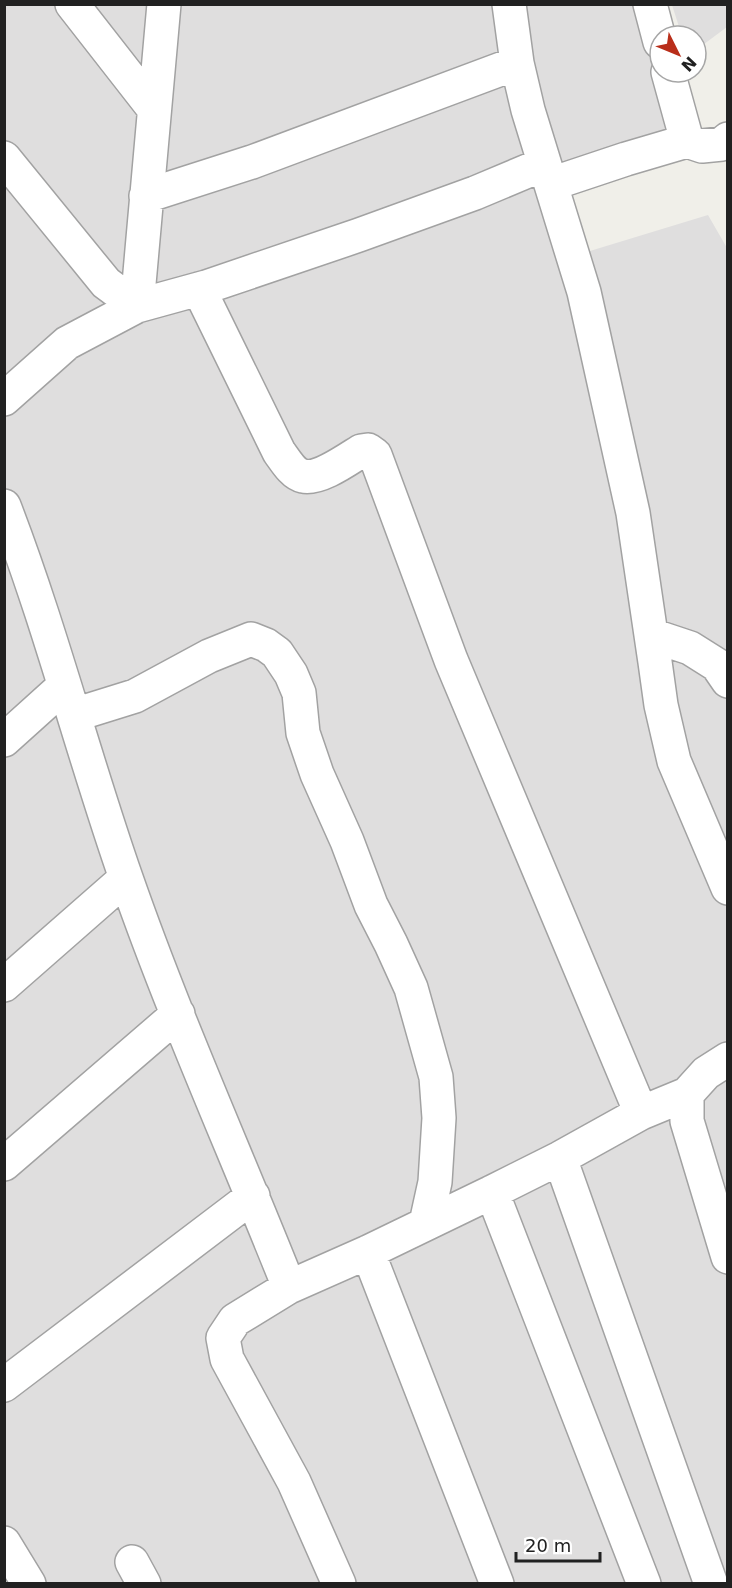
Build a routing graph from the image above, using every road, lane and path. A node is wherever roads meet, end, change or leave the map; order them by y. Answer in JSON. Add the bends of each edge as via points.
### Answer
{"nodes":[{"id":1,"x":72,"y":4,"type":"edge"},
{"id":2,"x":164,"y":4,"type":"edge"},
{"id":3,"x":509,"y":4,"type":"edge"},
{"id":4,"x":650,"y":4,"type":"edge"},
{"id":5,"x":655,"y":24,"type":"edge"},
{"id":6,"x":517,"y":63,"type":"junction"},
{"id":7,"x":671,"y":84,"type":"edge"},
{"id":8,"x":154,"y":109,"type":"junction"},
{"id":9,"x":687,"y":141,"type":"junction"},
{"id":10,"x":726,"y":145,"type":"edge"},
{"id":11,"x":4,"y":158,"type":"edge"},
{"id":12,"x":548,"y":174,"type":"junction"},
{"id":13,"x":146,"y":196,"type":"junction"},
{"id":14,"x":199,"y":289,"type":"junction"},
{"id":15,"x":137,"y":306,"type":"junction"},
{"id":16,"x":4,"y":399,"type":"edge"},
{"id":17,"x":4,"y":506,"type":"edge"},
{"id":18,"x":15,"y":568,"type":"edge"},
{"id":19,"x":651,"y":635,"type":"junction"},
{"id":20,"x":728,"y":681,"type":"edge"},
{"id":21,"x":69,"y":701,"type":"junction"},
{"id":22,"x":4,"y":740,"type":"edge"},
{"id":23,"x":126,"y":878,"type":"junction"},
{"id":24,"x":728,"y":888,"type":"edge"},
{"id":25,"x":4,"y":985,"type":"edge"},
{"id":26,"x":177,"y":1014,"type":"junction"},
{"id":27,"x":728,"y":1059,"type":"edge"},
{"id":28,"x":687,"y":1094,"type":"junction"},
{"id":29,"x":641,"y":1113,"type":"junction"},
{"id":30,"x":560,"y":1158,"type":"junction"},
{"id":31,"x":4,"y":1164,"type":"edge"},
{"id":32,"x":492,"y":1192,"type":"junction"},
{"id":33,"x":253,"y":1196,"type":"junction"},
{"id":34,"x":426,"y":1223,"type":"junction"},
{"id":35,"x":368,"y":1252,"type":"junction"},
{"id":36,"x":728,"y":1257,"type":"edge"},
{"id":37,"x":289,"y":1287,"type":"junction"},
{"id":38,"x":4,"y":1385,"type":"edge"},
{"id":39,"x":4,"y":1543,"type":"edge"},
{"id":40,"x":29,"y":1584,"type":"edge"},
{"id":41,"x":339,"y":1584,"type":"edge"},
{"id":42,"x":497,"y":1584,"type":"edge"},
{"id":43,"x":644,"y":1584,"type":"edge"},
{"id":44,"x":711,"y":1584,"type":"edge"}],
"edges":[{"from":1,"to":8,"type":"street"},
{"from":2,"to":8,"type":"street"},
{"from":3,"to":6,"type":"street"},
{"from":4,"to":5,"type":"street"},
{"from":6,"to":12,"type":"street"},
{"from":6,"to":13,"type":"street","via":[[252,162]]},
{"from":7,"to":9,"type":"street"},
{"from":8,"to":13,"type":"street"},
{"from":9,"to":10,"type":"street","via":[[702,146]]},
{"from":9,"to":12,"type":"street","via":[[626,159]]},
{"from":11,"to":15,"type":"street","via":[[106,283]]},
{"from":12,"to":14,"type":"street","via":[[475,193]]},
{"from":12,"to":19,"type":"street","via":[[584,292],[633,513]]},
{"from":13,"to":15,"type":"street"},
{"from":14,"to":15,"type":"street"},
{"from":14,"to":29,"type":"street","via":[[279,452],[292,470],[303,476],[319,475],[362,451],[375,455],[451,660]]},
{"from":15,"to":16,"type":"street","via":[[67,343]]},
{"from":17,"to":18,"type":"street"},
{"from":18,"to":21,"type":"street"},
{"from":19,"to":20,"type":"street","via":[[690,648],[717,665]]},
{"from":19,"to":24,"type":"street","via":[[674,760]]},
{"from":21,"to":22,"type":"street"},
{"from":21,"to":23,"type":"street"},
{"from":21,"to":34,"type":"street","via":[[135,696],[209,656],[251,639],[277,653],[299,693],[303,733],[317,774],[370,905],[411,988],[436,1077],[439,1119],[435,1182]]},
{"from":23,"to":25,"type":"street"},
{"from":23,"to":26,"type":"street"},
{"from":26,"to":31,"type":"street"},
{"from":26,"to":33,"type":"street"},
{"from":27,"to":28,"type":"street","via":[[706,1073]]},
{"from":28,"to":29,"type":"street"},
{"from":28,"to":36,"type":"street","via":[[687,1121]]},
{"from":29,"to":30,"type":"street"},
{"from":30,"to":32,"type":"street"},
{"from":30,"to":44,"type":"street"},
{"from":32,"to":34,"type":"street"},
{"from":32,"to":43,"type":"street"},
{"from":33,"to":37,"type":"street"},
{"from":33,"to":38,"type":"street"},
{"from":34,"to":35,"type":"street"},
{"from":35,"to":37,"type":"street"},
{"from":35,"to":42,"type":"street"},
{"from":37,"to":41,"type":"street","via":[[235,1320],[223,1338],[227,1359],[294,1482]]},
{"from":39,"to":40,"type":"street"}]}
